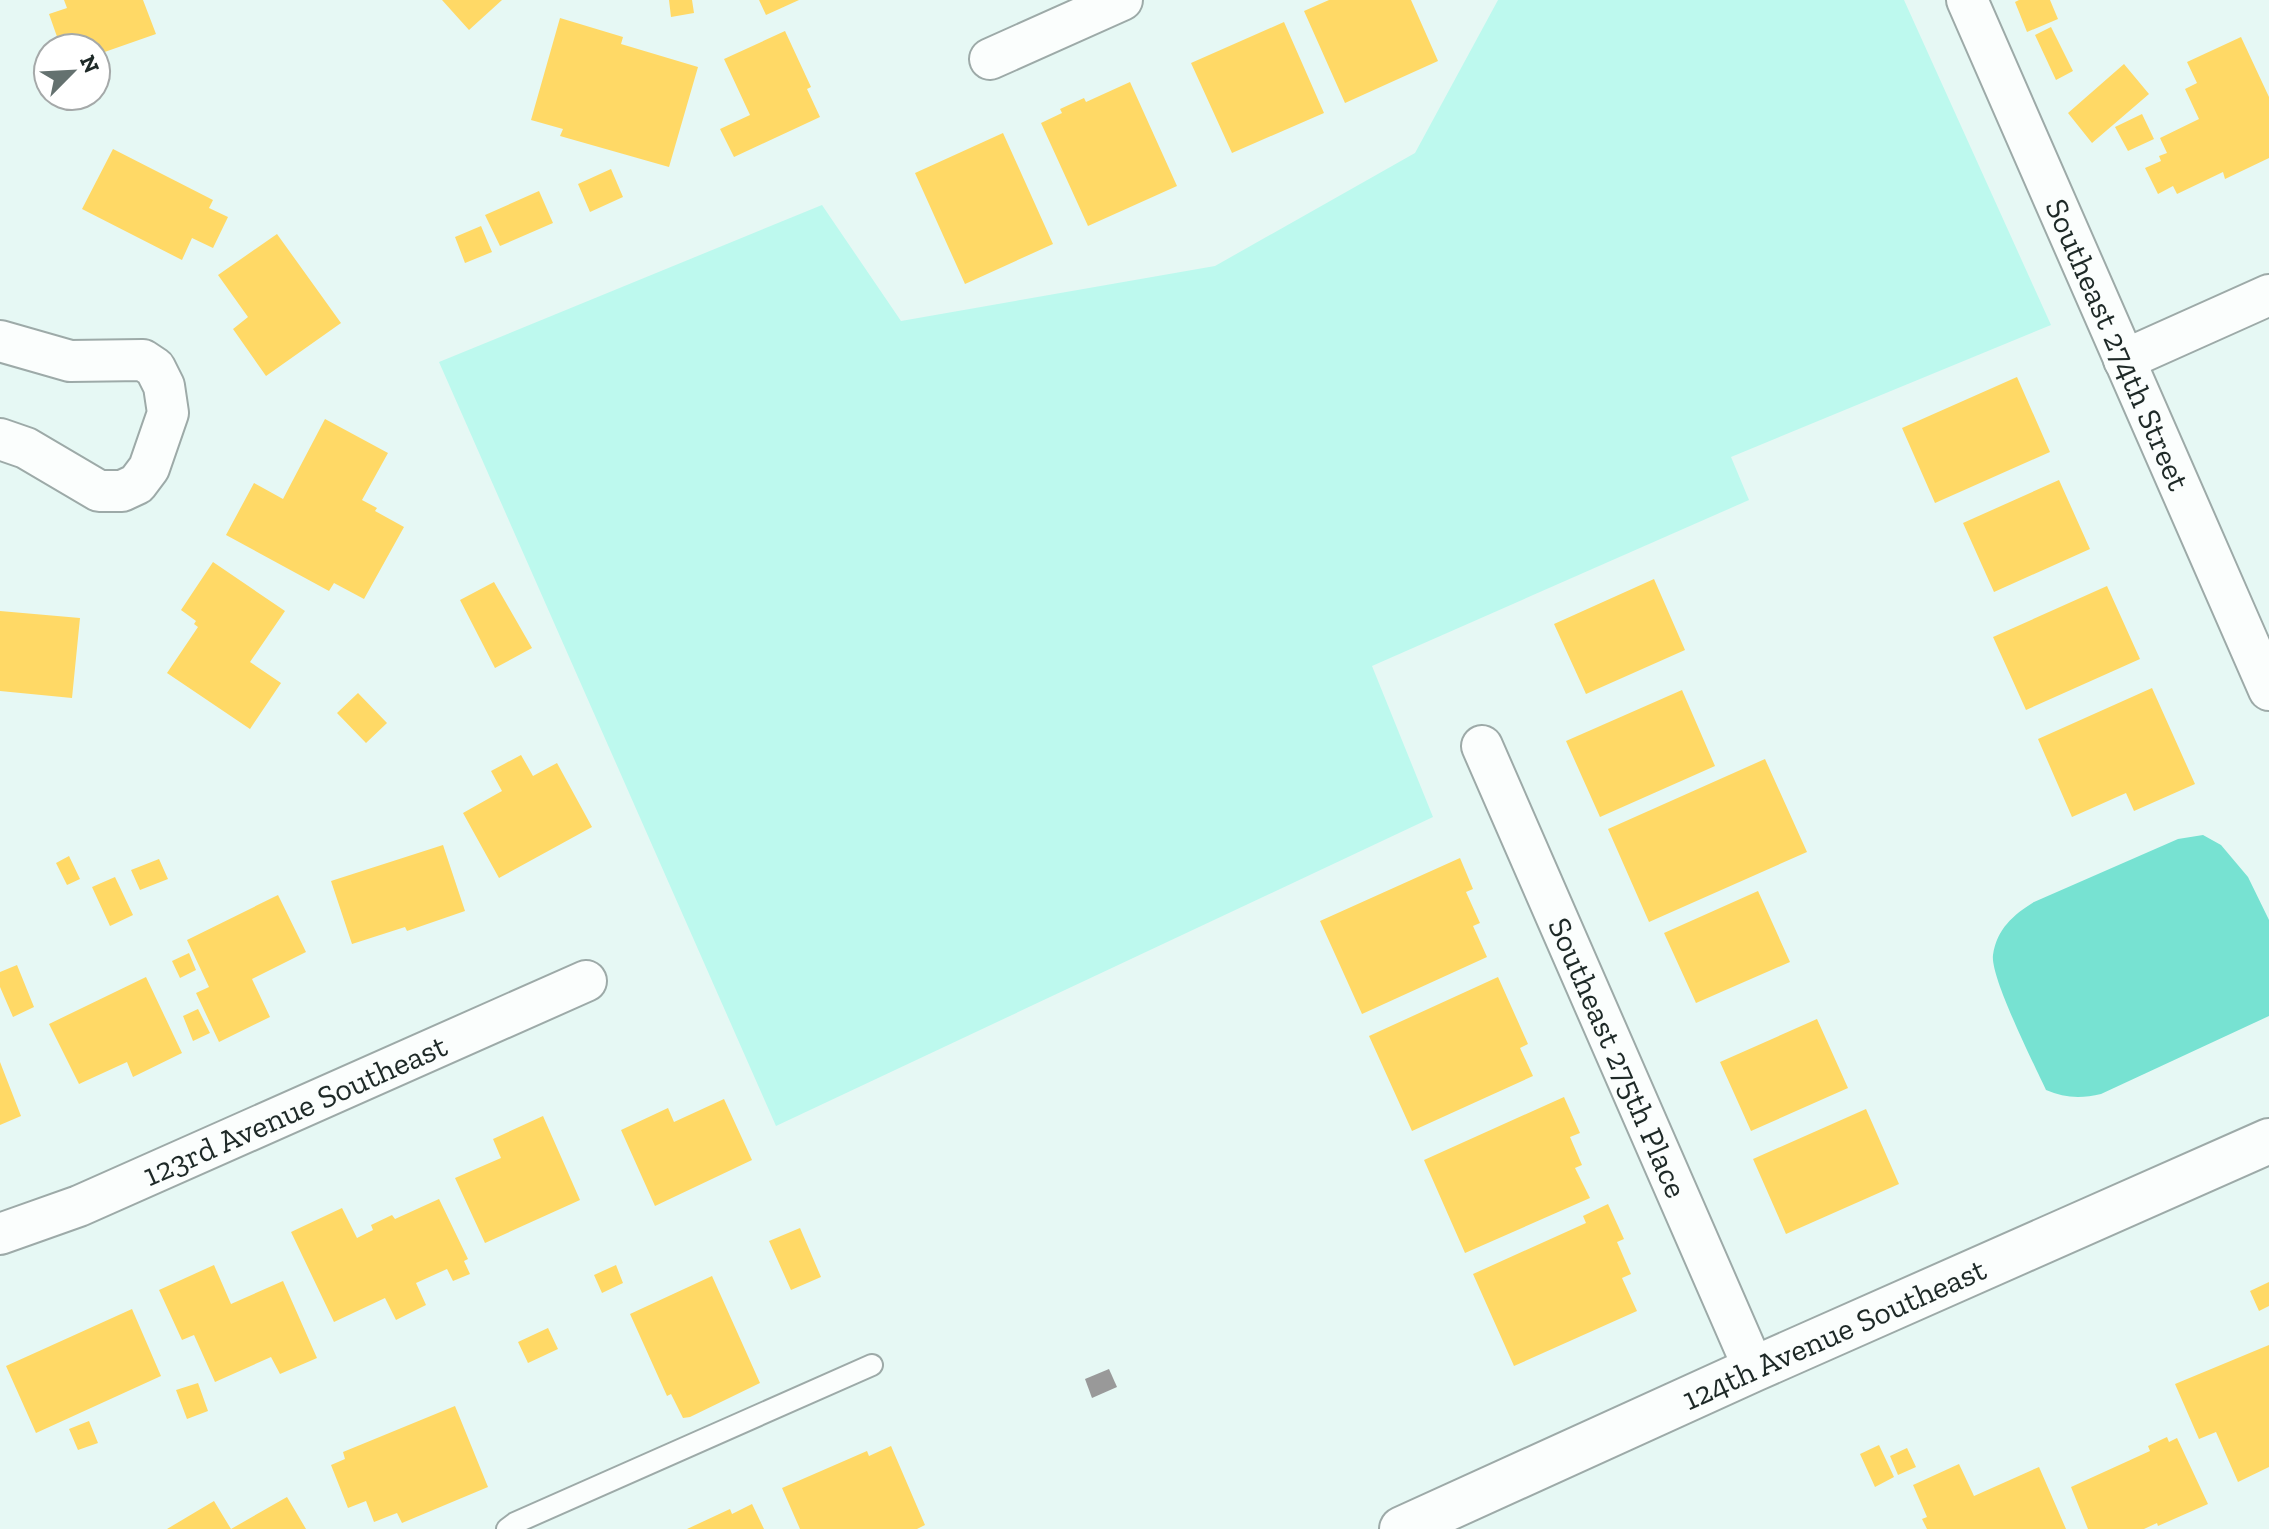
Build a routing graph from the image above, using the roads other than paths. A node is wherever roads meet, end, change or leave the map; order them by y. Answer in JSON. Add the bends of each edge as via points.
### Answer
{"nodes":[{"id":1,"x":1122,"y":0,"type":"edge"},
{"id":2,"x":1967,"y":0,"type":"edge"},
{"id":3,"x":990,"y":59,"type":"dead end"},
{"id":4,"x":2269,"y":295,"type":"edge"},
{"id":5,"x":0,"y":341,"type":"edge"},
{"id":6,"x":2124,"y":360,"type":"junction"},
{"id":7,"x":0,"y":439,"type":"edge"},
{"id":8,"x":2269,"y":690,"type":"edge"},
{"id":9,"x":1482,"y":746,"type":"dead end"},
{"id":10,"x":586,"y":981,"type":"dead end"},
{"id":11,"x":2269,"y":1141,"type":"edge"},
{"id":12,"x":0,"y":1234,"type":"edge"},
{"id":13,"x":872,"y":1365,"type":"dead end"},
{"id":14,"x":1754,"y":1369,"type":"junction"},
{"id":15,"x":507,"y":1529,"type":"edge"},
{"id":16,"x":1402,"y":1529,"type":"edge"}],
"edges":[{"from":1,"to":3,"type":"street"},
{"from":2,"to":6,"type":"street","name":"Southeast 274th Street"},
{"from":4,"to":6,"type":"street"},
{"from":5,"to":7,"type":"street","via":[[70,361],[143,360],[155,368],[164,386],[168,413],[149,468],[137,484],[122,491],[99,491],[26,448]]},
{"from":6,"to":8,"type":"street","name":"Southeast 274th Street"},
{"from":9,"to":14,"type":"street","name":"Southeast 275th Place"},
{"from":10,"to":12,"type":"street","name":"123rd Avenue Southeast","via":[[79,1206]]},
{"from":11,"to":14,"type":"street","name":"124th Avenue Southeast"},
{"from":13,"to":15,"type":"lane"},
{"from":14,"to":16,"type":"street","name":"124th Avenue Southeast"}]}
